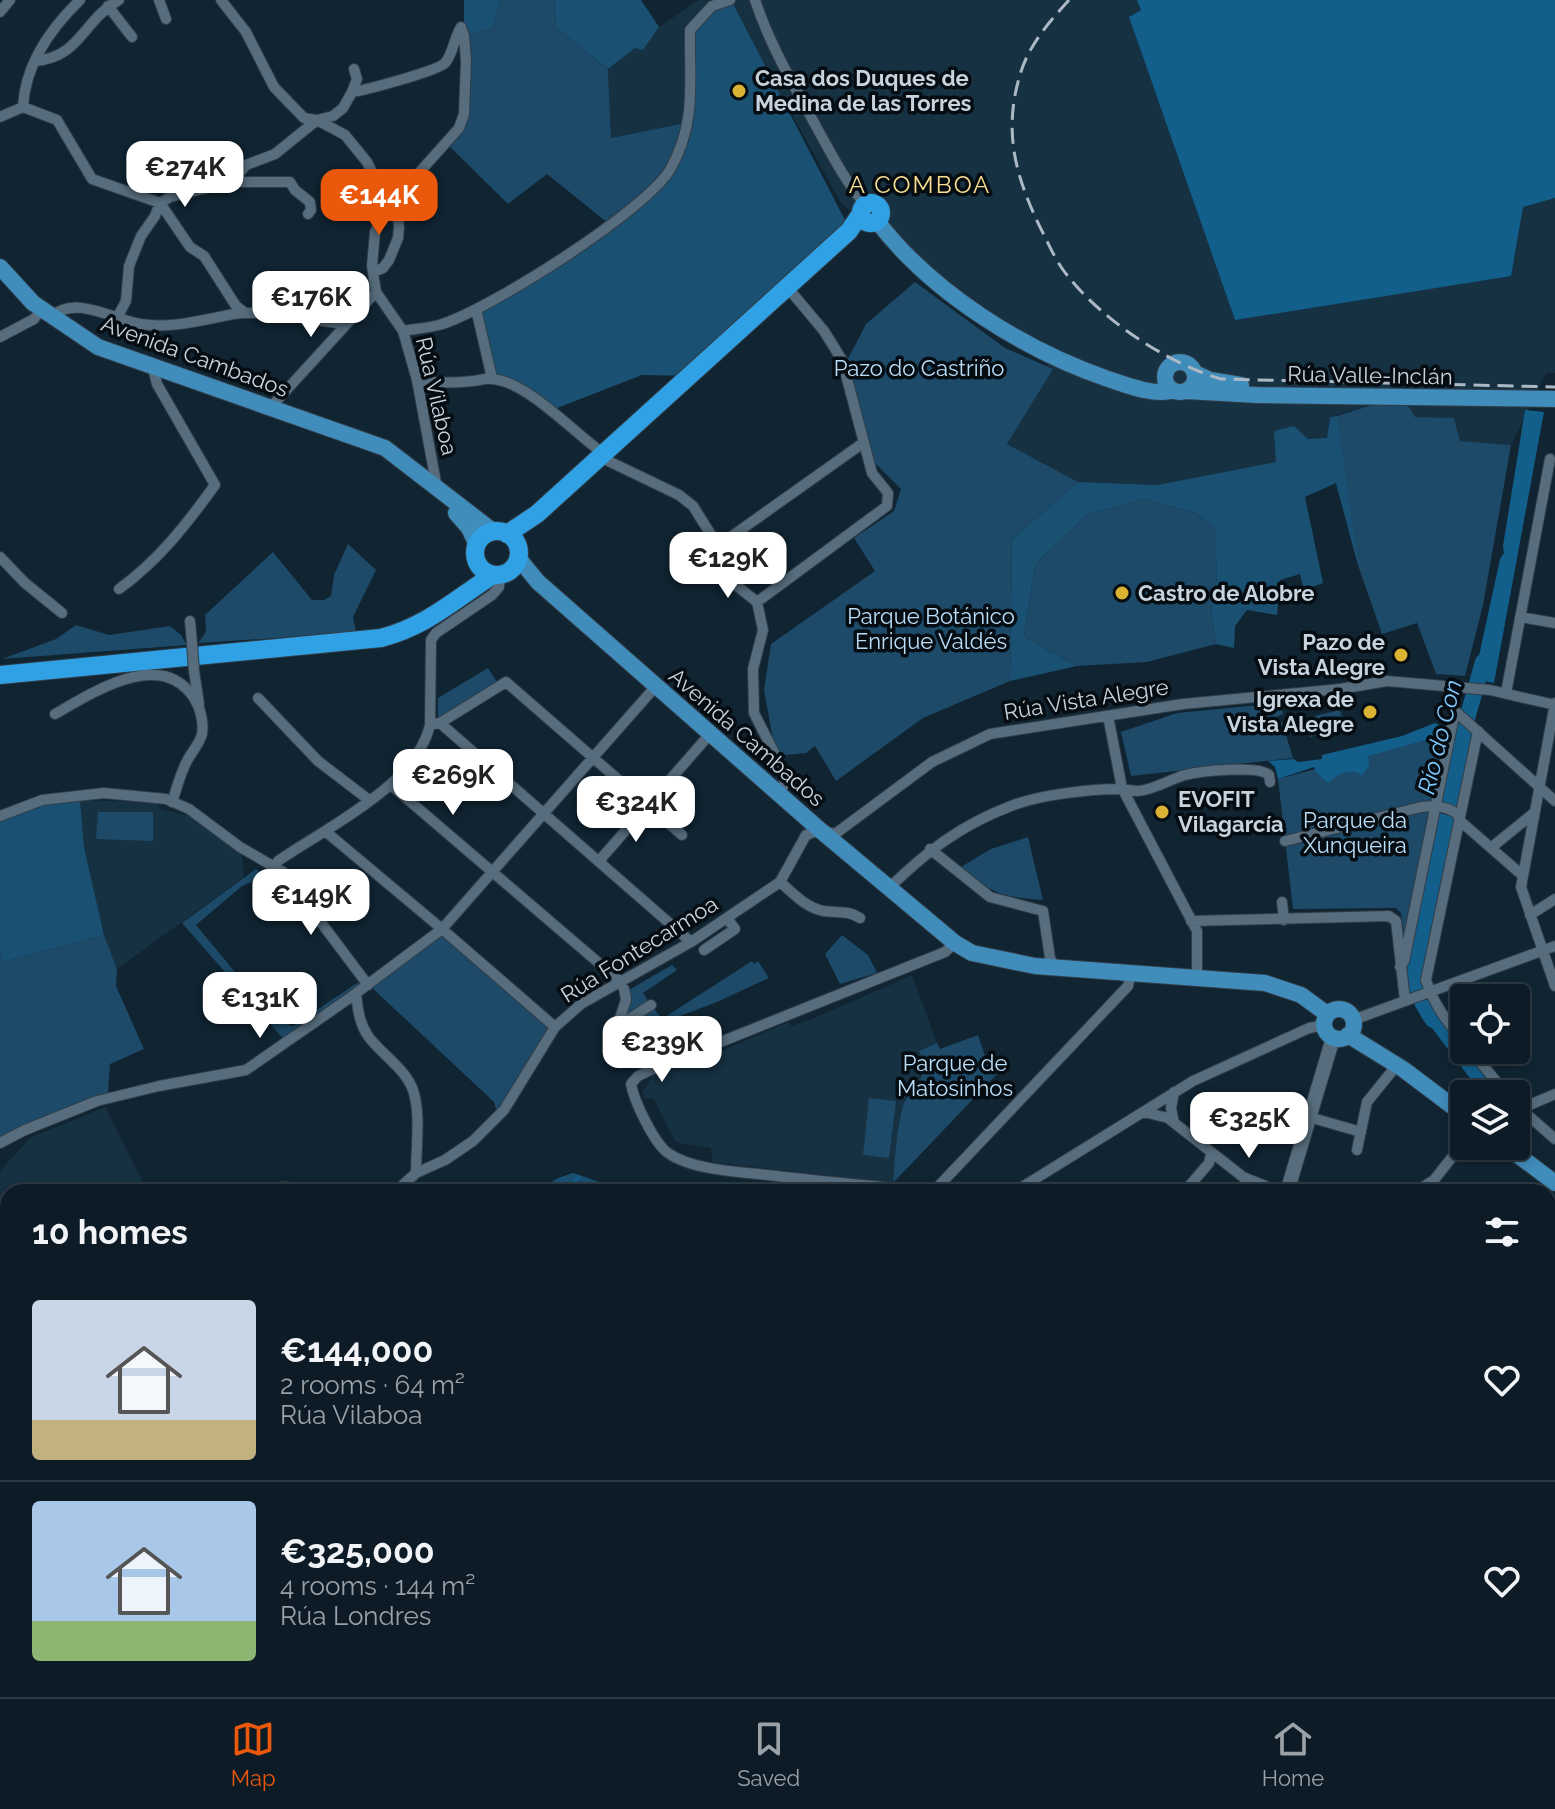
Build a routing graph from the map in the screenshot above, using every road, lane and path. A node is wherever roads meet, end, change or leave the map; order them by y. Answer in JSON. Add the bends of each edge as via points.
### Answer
{"nodes":[{"id":1,"x":10,"y":0,"type":"edge"},
{"id":2,"x":80,"y":0,"type":"edge"},
{"id":3,"x":119,"y":0,"type":"edge"},
{"id":4,"x":159,"y":0,"type":"edge"},
{"id":5,"x":221,"y":0,"type":"edge"},
{"id":6,"x":730,"y":0,"type":"edge"},
{"id":7,"x":755,"y":0,"type":"edge"},
{"id":8,"x":108,"y":6,"type":"junction"},
{"id":9,"x":0,"y":12,"type":"edge"},
{"id":10,"x":166,"y":19,"type":"dead end"},
{"id":11,"x":132,"y":37,"type":"dead end"},
{"id":12,"x":35,"y":61,"type":"junction"},
{"id":13,"x":354,"y":69,"type":"dead end"},
{"id":14,"x":352,"y":92,"type":"junction"},
{"id":15,"x":23,"y":107,"type":"junction"},
{"id":16,"x":0,"y":117,"type":"edge"},
{"id":17,"x":317,"y":120,"type":"junction"},
{"id":18,"x":232,"y":182,"type":"junction"},
{"id":19,"x":160,"y":203,"type":"junction"},
{"id":20,"x":387,"y":203,"type":"junction"},
{"id":21,"x":308,"y":214,"type":"dead end"},
{"id":22,"x":868,"y":216,"type":"junction"},
{"id":23,"x":0,"y":267,"type":"edge"},
{"id":24,"x":373,"y":272,"type":"junction"},
{"id":25,"x":788,"y":288,"type":"junction"},
{"id":26,"x":376,"y":292,"type":"junction"},
{"id":27,"x":476,"y":309,"type":"junction"},
{"id":28,"x":244,"y":312,"type":"junction"},
{"id":29,"x":46,"y":313,"type":"junction"},
{"id":30,"x":118,"y":316,"type":"junction"},
{"id":31,"x":344,"y":324,"type":"junction"},
{"id":32,"x":403,"y":331,"type":"junction"},
{"id":33,"x":0,"y":337,"type":"edge"},
{"id":34,"x":153,"y":368,"type":"junction"},
{"id":35,"x":1195,"y":373,"type":"junction"},
{"id":36,"x":492,"y":378,"type":"junction"},
{"id":37,"x":417,"y":380,"type":"junction"},
{"id":38,"x":1175,"y":386,"type":"junction"},
{"id":39,"x":1555,"y":389,"type":"edge"},
{"id":40,"x":1555,"y":399,"type":"edge"},
{"id":41,"x":270,"y":408,"type":"junction"},
{"id":42,"x":349,"y":435,"type":"junction"},
{"id":43,"x":863,"y":443,"type":"junction"},
{"id":44,"x":602,"y":456,"type":"junction"},
{"id":45,"x":1550,"y":459,"type":"dead end"},
{"id":46,"x":437,"y":488,"type":"junction"},
{"id":47,"x":718,"y":546,"type":"junction"},
{"id":48,"x":477,"y":554,"type":"junction"},
{"id":49,"x":506,"y":556,"type":"junction"},
{"id":50,"x":0,"y":557,"type":"edge"},
{"id":51,"x":119,"y":589,"type":"dead end"},
{"id":52,"x":757,"y":602,"type":"junction"},
{"id":53,"x":446,"y":608,"type":"junction"},
{"id":54,"x":62,"y":613,"type":"dead end"},
{"id":55,"x":1520,"y":617,"type":"junction"},
{"id":56,"x":190,"y":621,"type":"dead end"},
{"id":57,"x":1555,"y":623,"type":"edge"},
{"id":58,"x":0,"y":675,"type":"edge"},
{"id":59,"x":656,"y":686,"type":"junction"},
{"id":60,"x":1506,"y":693,"type":"junction"},
{"id":61,"x":258,"y":698,"type":"dead end"},
{"id":62,"x":1555,"y":704,"type":"edge"},
{"id":63,"x":200,"y":708,"type":"junction"},
{"id":64,"x":55,"y":714,"type":"dead end"},
{"id":65,"x":1108,"y":716,"type":"junction"},
{"id":66,"x":435,"y":724,"type":"junction"},
{"id":67,"x":1478,"y":731,"type":"junction"},
{"id":68,"x":710,"y":734,"type":"junction"},
{"id":69,"x":594,"y":757,"type":"junction"},
{"id":70,"x":1270,"y":782,"type":"dead end"},
{"id":71,"x":392,"y":786,"type":"junction"},
{"id":72,"x":1540,"y":787,"type":"junction"},
{"id":73,"x":1122,"y":788,"type":"junction"},
{"id":74,"x":778,"y":792,"type":"junction"},
{"id":75,"x":369,"y":800,"type":"junction"},
{"id":76,"x":1555,"y":801,"type":"edge"},
{"id":77,"x":172,"y":802,"type":"junction"},
{"id":78,"x":647,"y":804,"type":"junction"},
{"id":79,"x":1435,"y":806,"type":"junction"},
{"id":80,"x":1535,"y":812,"type":"junction"},
{"id":81,"x":543,"y":815,"type":"junction"},
{"id":82,"x":0,"y":816,"type":"edge"},
{"id":83,"x":1460,"y":818,"type":"junction"},
{"id":84,"x":820,"y":830,"type":"junction"},
{"id":85,"x":325,"y":831,"type":"junction"},
{"id":86,"x":682,"y":835,"type":"dead end"},
{"id":87,"x":1285,"y":841,"type":"dead end"},
{"id":88,"x":1492,"y":847,"type":"junction"},
{"id":89,"x":930,"y":849,"type":"junction"},
{"id":90,"x":599,"y":861,"type":"junction"},
{"id":91,"x":275,"y":866,"type":"junction"},
{"id":92,"x":493,"y":873,"type":"junction"},
{"id":93,"x":1522,"y":875,"type":"junction"},
{"id":94,"x":780,"y":882,"type":"junction"},
{"id":95,"x":889,"y":888,"type":"junction"},
{"id":96,"x":1555,"y":899,"type":"edge"},
{"id":97,"x":1282,"y":902,"type":"dead end"},
{"id":98,"x":1530,"y":915,"type":"junction"},
{"id":99,"x":727,"y":918,"type":"junction"},
{"id":100,"x":860,"y":918,"type":"dead end"},
{"id":101,"x":1284,"y":920,"type":"junction"},
{"id":102,"x":1191,"y":921,"type":"junction"},
{"id":103,"x":442,"y":929,"type":"junction"},
{"id":104,"x":691,"y":942,"type":"junction"},
{"id":105,"x":955,"y":943,"type":"junction"},
{"id":106,"x":1555,"y":946,"type":"edge"},
{"id":107,"x":704,"y":950,"type":"dead end"},
{"id":108,"x":1543,"y":951,"type":"junction"},
{"id":109,"x":1054,"y":966,"type":"junction"},
{"id":110,"x":1400,"y":967,"type":"junction"},
{"id":111,"x":1131,"y":972,"type":"junction"},
{"id":112,"x":1197,"y":977,"type":"junction"},
{"id":113,"x":368,"y":985,"type":"junction"},
{"id":114,"x":622,"y":985,"type":"junction"},
{"id":115,"x":1555,"y":986,"type":"edge"},
{"id":116,"x":1429,"y":992,"type":"junction"},
{"id":117,"x":356,"y":994,"type":"junction"},
{"id":118,"x":1407,"y":1000,"type":"junction"},
{"id":119,"x":651,"y":1005,"type":"dead end"},
{"id":120,"x":1450,"y":1025,"type":"edge"},
{"id":121,"x":1337,"y":1026,"type":"junction"},
{"id":122,"x":555,"y":1027,"type":"junction"},
{"id":123,"x":1482,"y":1064,"type":"edge"},
{"id":124,"x":1397,"y":1065,"type":"junction"},
{"id":125,"x":1495,"y":1080,"type":"edge"},
{"id":126,"x":1174,"y":1092,"type":"junction"},
{"id":127,"x":1555,"y":1094,"type":"edge"},
{"id":128,"x":1530,"y":1103,"type":"edge"},
{"id":129,"x":1450,"y":1105,"type":"edge"},
{"id":130,"x":1144,"y":1112,"type":"junction"},
{"id":131,"x":1309,"y":1117,"type":"junction"},
{"id":132,"x":1530,"y":1117,"type":"edge"},
{"id":133,"x":1174,"y":1123,"type":"junction"},
{"id":134,"x":1361,"y":1132,"type":"junction"},
{"id":135,"x":1555,"y":1139,"type":"edge"},
{"id":136,"x":0,"y":1143,"type":"edge"},
{"id":137,"x":1357,"y":1150,"type":"dead end"},
{"id":138,"x":1211,"y":1154,"type":"junction"},
{"id":139,"x":1450,"y":1160,"type":"edge"},
{"id":140,"x":1525,"y":1160,"type":"edge"},
{"id":141,"x":416,"y":1173,"type":"junction"},
{"id":142,"x":1555,"y":1183,"type":"edge"},
{"id":143,"x":404,"y":1184,"type":"edge"},
{"id":144,"x":856,"y":1184,"type":"edge"},
{"id":145,"x":941,"y":1184,"type":"edge"},
{"id":146,"x":1027,"y":1184,"type":"edge"},
{"id":147,"x":1191,"y":1184,"type":"edge"},
{"id":148,"x":1259,"y":1184,"type":"edge"},
{"id":149,"x":1289,"y":1184,"type":"edge"},
{"id":150,"x":1428,"y":1184,"type":"edge"}],
"edges":[{"from":1,"to":9,"type":"street"},
{"from":2,"to":12,"type":"street","via":[[61,18]]},
{"from":3,"to":8,"type":"street"},
{"from":4,"to":10,"type":"street"},
{"from":5,"to":17,"type":"street","via":[[246,32],[274,87],[304,118]]},
{"from":6,"to":27,"type":"street","via":[[712,6],[690,30],[690,122],[670,170],[596,233]]},
{"from":7,"to":22,"type":"street","name":"Rúa Valle-Inclán","via":[[790,79]]},
{"from":8,"to":11,"type":"street"},
{"from":8,"to":12,"type":"street","via":[[70,51]]},
{"from":12,"to":15,"type":"street"},
{"from":13,"to":14,"type":"street"},
{"from":14,"to":17,"type":"street","via":[[343,108]]},
{"from":14,"to":20,"type":"street","via":[[441,65],[461,27],[466,61],[459,128]]},
{"from":15,"to":16,"type":"street"},
{"from":15,"to":19,"type":"street","via":[[57,120],[92,179]]},
{"from":17,"to":18,"type":"street","via":[[275,154],[246,165]]},
{"from":17,"to":20,"type":"street","via":[[345,135],[367,162]]},
{"from":18,"to":19,"type":"street"},
{"from":18,"to":21,"type":"street","via":[[290,182],[310,202]]},
{"from":19,"to":28,"type":"street"},
{"from":19,"to":30,"type":"street","via":[[129,266],[126,301]]},
{"from":20,"to":24,"type":"street","name":"Rúa Vilaboa","via":[[375,232]]},
{"from":20,"to":24,"type":"street","via":[[398,218],[398,238],[389,260]]},
{"from":22,"to":25,"type":"highway"},
{"from":22,"to":38,"type":"main road","name":"Rúa Valle-Inclán","via":[[956,296],[1016,337],[1070,366],[1132,386],[1160,393]]},
{"from":23,"to":29,"type":"main road","name":"Avenida Cambados"},
{"from":24,"to":26,"type":"street","name":"Rúa Vilaboa"},
{"from":25,"to":43,"type":"street","via":[[842,360]]},
{"from":25,"to":44,"type":"highway"},
{"from":26,"to":31,"type":"street"},
{"from":26,"to":32,"type":"street","name":"Rúa Vilaboa"},
{"from":27,"to":32,"type":"street","via":[[439,325]]},
{"from":27,"to":36,"type":"street"},
{"from":28,"to":30,"type":"street","via":[[168,325],[137,324]]},
{"from":28,"to":31,"type":"street"},
{"from":29,"to":30,"type":"street","via":[[73,308]]},
{"from":29,"to":33,"type":"street"},
{"from":29,"to":34,"type":"main road","name":"Avenida Cambados","via":[[98,347]]},
{"from":31,"to":41,"type":"street"},
{"from":32,"to":37,"type":"street","name":"Rúa Vilaboa"},
{"from":34,"to":41,"type":"main road","name":"Avenida Cambados"},
{"from":34,"to":51,"type":"street","via":[[215,485],[172,541]]},
{"from":35,"to":38,"type":"main road","via":[[1195,382]]},
{"from":35,"to":38,"type":"main road","name":"Rúa Valle-Inclán","via":[[1187,363],[1169,367]]},
{"from":35,"to":39,"type":"main road","name":"Rúa Valle-Inclán","via":[[1224,383],[1259,386]]},
{"from":36,"to":37,"type":"street"},
{"from":36,"to":44,"type":"street","via":[[527,393]]},
{"from":37,"to":46,"type":"street","name":"Rúa Vilaboa"},
{"from":38,"to":40,"type":"main road","name":"Rúa Valle-Inclán","via":[[1257,395]]},
{"from":41,"to":42,"type":"main road","name":"Avenida Cambados"},
{"from":42,"to":46,"type":"main road","name":"Avenida Cambados","via":[[385,448]]},
{"from":42,"to":48,"type":"main road","via":[[402,468],[461,518]]},
{"from":43,"to":47,"type":"street"},
{"from":43,"to":52,"type":"street","via":[[872,473],[888,493],[887,506]]},
{"from":44,"to":47,"type":"street","via":[[679,495],[693,506]]},
{"from":44,"to":49,"type":"highway","via":[[537,514]]},
{"from":45,"to":55,"type":"street"},
{"from":46,"to":49,"type":"main road","name":"Avenida Cambados"},
{"from":47,"to":52,"type":"street","via":[[732,582]]},
{"from":48,"to":49,"type":"highway","via":[[483,571]]},
{"from":48,"to":49,"type":"highway","via":[[485,535]]},
{"from":48,"to":53,"type":"highway","via":[[466,584]]},
{"from":49,"to":53,"type":"highway"},
{"from":49,"to":59,"type":"main road","name":"Avenida Cambados"},
{"from":49,"to":66,"type":"street","via":[[492,595],[431,640]]},
{"from":50,"to":54,"type":"street"},
{"from":52,"to":74,"type":"street","via":[[763,630],[753,669],[754,713],[785,774]]},
{"from":53,"to":58,"type":"highway","via":[[406,631],[381,638]]},
{"from":55,"to":57,"type":"street"},
{"from":55,"to":60,"type":"street"},
{"from":56,"to":63,"type":"street","bridge":true},
{"from":59,"to":68,"type":"main road","name":"Avenida Cambados"},
{"from":59,"to":69,"type":"street"},
{"from":60,"to":62,"type":"street","name":"Rúa Vista Alegre"},
{"from":60,"to":65,"type":"street","name":"Rúa Vista Alegre","via":[[1387,681]]},
{"from":61,"to":75,"type":"street","via":[[318,761]]},
{"from":62,"to":72,"type":"street"},
{"from":63,"to":64,"type":"street","via":[[176,681],[153,675],[103,686]]},
{"from":63,"to":77,"type":"street","via":[[202,733]]},
{"from":65,"to":73,"type":"street"},
{"from":65,"to":84,"type":"street","name":"Rúa Vista Alegre","via":[[990,734],[932,762],[835,834]]},
{"from":66,"to":69,"type":"street","via":[[506,682]]},
{"from":66,"to":71,"type":"street"},
{"from":66,"to":81,"type":"street"},
{"from":67,"to":72,"type":"street"},
{"from":67,"to":79,"type":"street","via":[[1455,711]]},
{"from":67,"to":83,"type":"street"},
{"from":68,"to":74,"type":"main road","name":"Avenida Cambados"},
{"from":68,"to":78,"type":"street"},
{"from":69,"to":78,"type":"street"},
{"from":69,"to":81,"type":"street"},
{"from":70,"to":73,"type":"street","via":[[1262,770],[1232,770],[1186,775],[1140,791]]},
{"from":71,"to":75,"type":"street"},
{"from":71,"to":92,"type":"street"},
{"from":72,"to":76,"type":"street"},
{"from":72,"to":80,"type":"street"},
{"from":73,"to":89,"type":"street","via":[[1029,799]]},
{"from":73,"to":102,"type":"street"},
{"from":74,"to":84,"type":"main road","name":"Avenida Cambados"},
{"from":75,"to":85,"type":"street"},
{"from":77,"to":82,"type":"street","via":[[104,793],[42,800]]},
{"from":77,"to":91,"type":"street"},
{"from":78,"to":86,"type":"street"},
{"from":78,"to":90,"type":"street"},
{"from":79,"to":83,"type":"street","via":[[1453,810]]},
{"from":79,"to":87,"type":"street"},
{"from":79,"to":110,"type":"street"},
{"from":80,"to":88,"type":"street"},
{"from":80,"to":93,"type":"street"},
{"from":81,"to":90,"type":"street"},
{"from":81,"to":92,"type":"street"},
{"from":83,"to":88,"type":"street"},
{"from":83,"to":116,"type":"street","via":[[1426,980]]},
{"from":84,"to":94,"type":"street","name":"Rúa Fontecarmoa","via":[[806,835]]},
{"from":84,"to":95,"type":"main road","name":"Avenida Cambados"},
{"from":85,"to":91,"type":"street"},
{"from":85,"to":103,"type":"street"},
{"from":88,"to":93,"type":"street"},
{"from":89,"to":95,"type":"street"},
{"from":89,"to":109,"type":"street","via":[[990,897],[1043,911]]},
{"from":90,"to":104,"type":"street"},
{"from":91,"to":113,"type":"street"},
{"from":92,"to":103,"type":"street"},
{"from":92,"to":114,"type":"street"},
{"from":93,"to":98,"type":"street"},
{"from":94,"to":99,"type":"street","name":"Rúa Fontecarmoa"},
{"from":94,"to":100,"type":"street","via":[[807,906],[852,912]]},
{"from":95,"to":105,"type":"main road","name":"Avenida Cambados"},
{"from":96,"to":98,"type":"street"},
{"from":97,"to":101,"type":"street"},
{"from":98,"to":108,"type":"street"},
{"from":99,"to":104,"type":"street","name":"Rúa Fontecarmoa"},
{"from":99,"to":107,"type":"street","via":[[735,929]]},
{"from":101,"to":102,"type":"street"},
{"from":101,"to":110,"type":"street","via":[[1389,916],[1396,921]]},
{"from":102,"to":112,"type":"street","via":[[1197,931]]},
{"from":103,"to":113,"type":"street"},
{"from":103,"to":122,"type":"street"},
{"from":104,"to":114,"type":"street","name":"Rúa Fontecarmoa"},
{"from":105,"to":109,"type":"main road","name":"Avenida Cambados","via":[[996,959]]},
{"from":105,"to":144,"type":"street","via":[[945,952],[653,1069],[631,1084],[658,1143],[672,1156],[722,1170]]},
{"from":106,"to":108,"type":"street"},
{"from":108,"to":115,"type":"street"},
{"from":108,"to":116,"type":"street"},
{"from":109,"to":111,"type":"main road","name":"Avenida Cambados"},
{"from":110,"to":118,"type":"street"},
{"from":111,"to":112,"type":"main road","name":"Avenida Cambados"},
{"from":111,"to":145,"type":"street","via":[[1128,986]]},
{"from":112,"to":121,"type":"main road","name":"Avenida Cambados","via":[[1286,988]]},
{"from":113,"to":117,"type":"street"},
{"from":114,"to":119,"type":"street","via":[[626,1000],[617,1027]]},
{"from":114,"to":122,"type":"street","name":"Rúa Fontecarmoa","via":[[581,1004]]},
{"from":116,"to":118,"type":"street"},
{"from":116,"to":120,"type":"street"},
{"from":117,"to":136,"type":"street","via":[[246,1070],[97,1101]]},
{"from":117,"to":141,"type":"street","via":[[368,1036],[413,1090]]},
{"from":118,"to":121,"type":"street"},
{"from":121,"to":124,"type":"main road","name":"Avenida Cambados"},
{"from":121,"to":126,"type":"street","via":[[1295,1034]]},
{"from":121,"to":131,"type":"street"},
{"from":122,"to":141,"type":"street","name":"Rúa Fontecarmoa","via":[[504,1110],[473,1141]]},
{"from":123,"to":125,"type":"street"},
{"from":124,"to":129,"type":"main road","name":"Avenida Cambados"},
{"from":124,"to":134,"type":"street","via":[[1367,1102]]},
{"from":126,"to":130,"type":"street"},
{"from":126,"to":133,"type":"street"},
{"from":127,"to":128,"type":"street"},
{"from":130,"to":133,"type":"street"},
{"from":130,"to":146,"type":"street"},
{"from":131,"to":134,"type":"street"},
{"from":131,"to":149,"type":"street"},
{"from":132,"to":135,"type":"street"},
{"from":133,"to":138,"type":"street"},
{"from":134,"to":137,"type":"street"},
{"from":138,"to":147,"type":"street"},
{"from":138,"to":148,"type":"street"},
{"from":139,"to":150,"type":"street"},
{"from":140,"to":142,"type":"main road"},
{"from":141,"to":143,"type":"street","name":"Rúa Fontecarmoa"}]}
